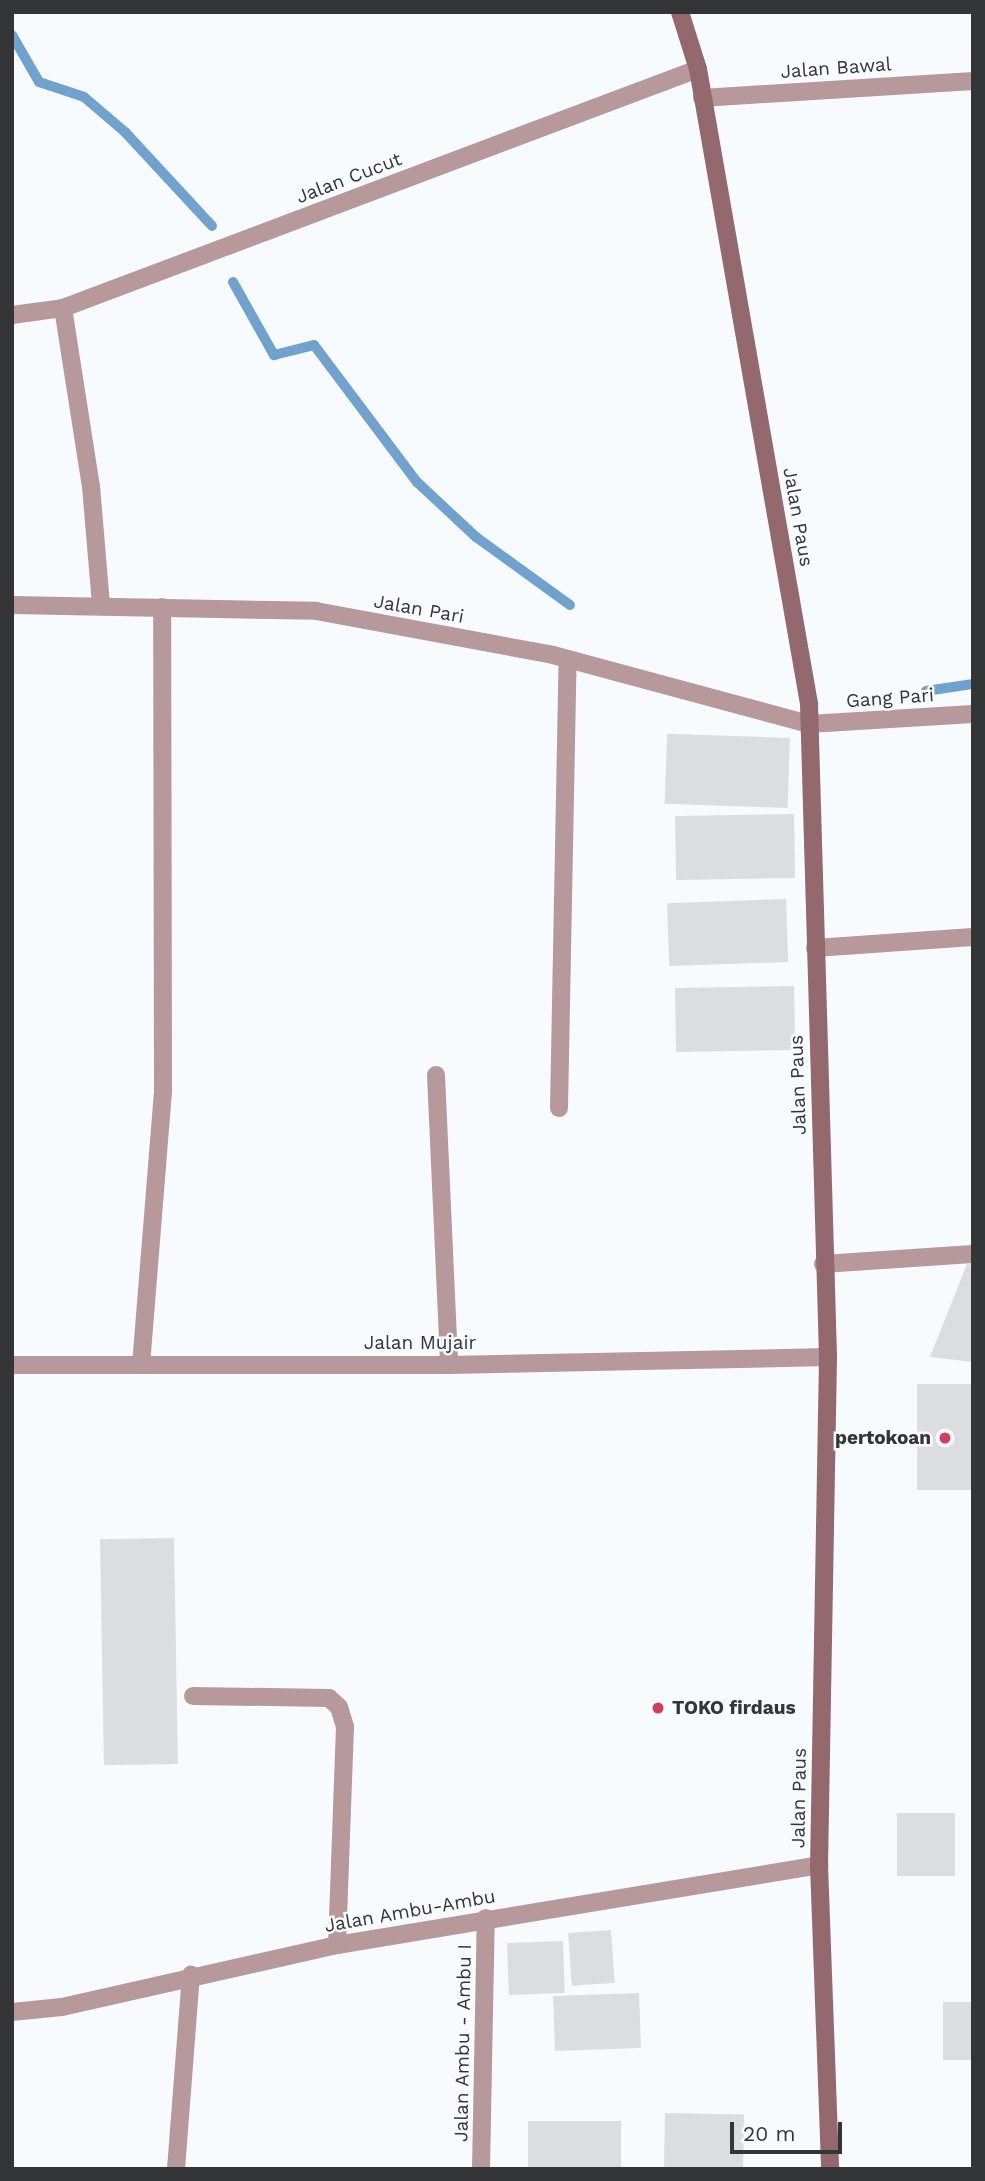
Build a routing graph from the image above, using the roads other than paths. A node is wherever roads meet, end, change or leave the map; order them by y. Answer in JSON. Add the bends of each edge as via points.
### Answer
{"nodes":[{"id":1,"x":680,"y":12,"type":"edge"},
{"id":2,"x":698,"y":69,"type":"junction"},
{"id":3,"x":973,"y":81,"type":"edge"},
{"id":4,"x":702,"y":98,"type":"junction"},
{"id":5,"x":63,"y":308,"type":"junction"},
{"id":6,"x":12,"y":315,"type":"edge"},
{"id":7,"x":101,"y":605,"type":"junction"},
{"id":8,"x":12,"y":606,"type":"edge"},
{"id":9,"x":162,"y":607,"type":"junction"},
{"id":10,"x":568,"y":659,"type":"junction"},
{"id":11,"x":973,"y":714,"type":"edge"},
{"id":12,"x":809,"y":724,"type":"junction"},
{"id":13,"x":973,"y":937,"type":"edge"},
{"id":14,"x":815,"y":948,"type":"junction"},
{"id":15,"x":436,"y":1076,"type":"dead end"},
{"id":16,"x":559,"y":1108,"type":"dead end"},
{"id":17,"x":973,"y":1254,"type":"edge"},
{"id":18,"x":823,"y":1264,"type":"junction"},
{"id":19,"x":828,"y":1357,"type":"junction"},
{"id":20,"x":12,"y":1365,"type":"edge"},
{"id":21,"x":141,"y":1365,"type":"junction"},
{"id":22,"x":449,"y":1365,"type":"junction"},
{"id":23,"x":193,"y":1696,"type":"dead end"},
{"id":24,"x":819,"y":1865,"type":"junction"},
{"id":25,"x":486,"y":1918,"type":"junction"},
{"id":26,"x":337,"y":1945,"type":"junction"},
{"id":27,"x":191,"y":1975,"type":"junction"},
{"id":28,"x":12,"y":2012,"type":"edge"},
{"id":29,"x":176,"y":2169,"type":"edge"},
{"id":30,"x":481,"y":2169,"type":"edge"},
{"id":31,"x":830,"y":2169,"type":"edge"}],
"edges":[{"from":1,"to":2,"type":"main road","name":"Jalan Paus"},
{"from":2,"to":4,"type":"main road","name":"Jalan Paus"},
{"from":2,"to":5,"type":"street","name":"Jalan Cucut"},
{"from":3,"to":4,"type":"street","name":"Jalan Bawal"},
{"from":4,"to":12,"type":"main road","name":"Jalan Paus","via":[[810,704]]},
{"from":5,"to":6,"type":"street","name":"Jalan Cucut"},
{"from":5,"to":7,"type":"street","via":[[91,486]]},
{"from":7,"to":8,"type":"street","name":"Jalan Pari"},
{"from":7,"to":9,"type":"street","name":"Jalan Pari"},
{"from":9,"to":10,"type":"street","name":"Jalan Pari","via":[[316,611]]},
{"from":9,"to":21,"type":"street","via":[[163,1090]]},
{"from":10,"to":12,"type":"street","name":"Jalan Pari"},
{"from":10,"to":16,"type":"street"},
{"from":11,"to":12,"type":"street","name":"Gang Pari"},
{"from":12,"to":14,"type":"main road","name":"Jalan Paus"},
{"from":13,"to":14,"type":"street"},
{"from":14,"to":18,"type":"main road","name":"Jalan Paus"},
{"from":15,"to":22,"type":"street"},
{"from":17,"to":18,"type":"street"},
{"from":18,"to":19,"type":"main road","name":"Jalan Paus"},
{"from":19,"to":22,"type":"street","name":"Jalan Mujair"},
{"from":19,"to":24,"type":"main road","name":"Jalan Paus"},
{"from":20,"to":21,"type":"street","name":"Jalan Mujair"},
{"from":21,"to":22,"type":"street","name":"Jalan Mujair"},
{"from":23,"to":26,"type":"street","via":[[329,1698],[339,1707],[345,1727]]},
{"from":24,"to":25,"type":"street","name":"Jalan Ambu-Ambu"},
{"from":24,"to":31,"type":"main road","name":"Jalan Paus"},
{"from":25,"to":26,"type":"street","name":"Jalan Ambu-Ambu"},
{"from":25,"to":30,"type":"street","name":"Jalan Ambu - Ambu I"},
{"from":26,"to":27,"type":"street","name":"Jalan Ambu-Ambu"},
{"from":27,"to":28,"type":"street","name":"Jalan Ambu-Ambu","via":[[62,2007]]},
{"from":27,"to":29,"type":"street"}]}
